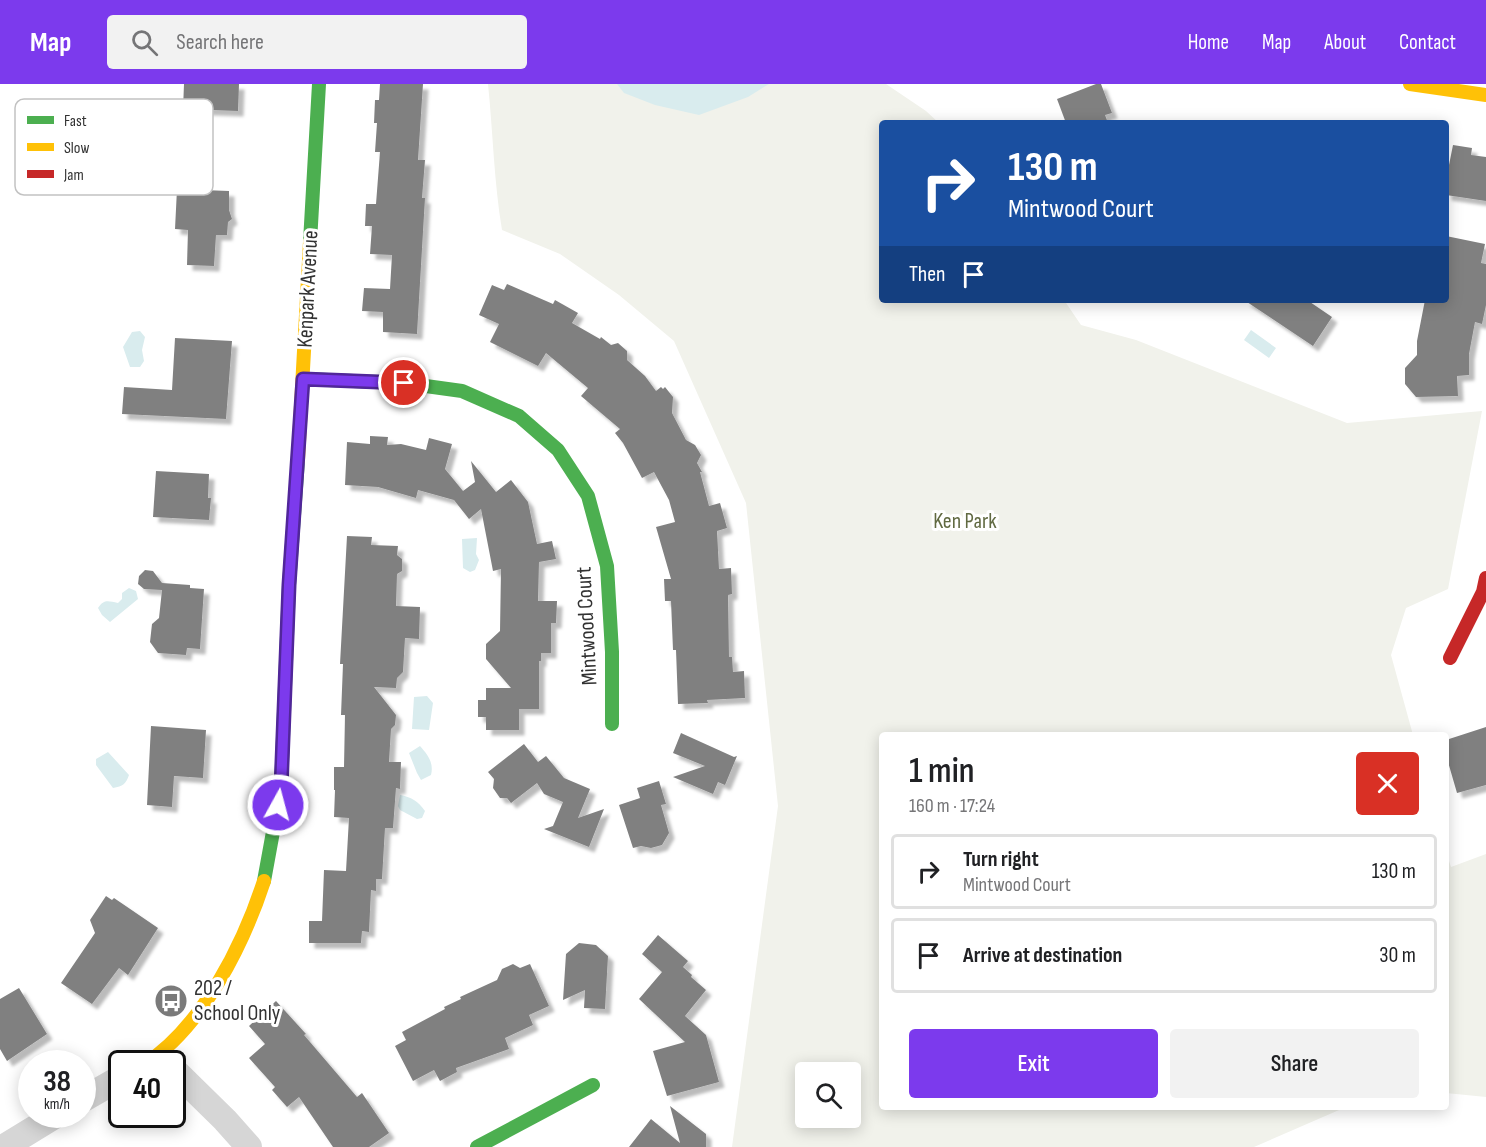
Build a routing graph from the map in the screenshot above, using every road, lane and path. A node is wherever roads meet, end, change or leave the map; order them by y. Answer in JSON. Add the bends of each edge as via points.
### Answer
{"nodes":[{"id":1,"x":319,"y":84,"type":"edge"},
{"id":2,"x":1410,"y":84,"type":"edge"},
{"id":3,"x":1486,"y":95,"type":"edge"},
{"id":4,"x":303,"y":379,"type":"junction"},
{"id":5,"x":1486,"y":578,"type":"edge"},
{"id":6,"x":1450,"y":658,"type":"dead end"},
{"id":7,"x":612,"y":724,"type":"dead end"},
{"id":8,"x":170,"y":1050,"type":"edge"},
{"id":9,"x":593,"y":1084,"type":"dead end"},
{"id":10,"x":186,"y":1085,"type":"edge"},
{"id":11,"x":35,"y":1128,"type":"edge"},
{"id":12,"x":4,"y":1147,"type":"edge"},
{"id":13,"x":249,"y":1147,"type":"edge"},
{"id":14,"x":477,"y":1147,"type":"edge"}],
"edges":[{"from":1,"to":4,"type":"street","name":"Kenpark Avenue"},
{"from":2,"to":3,"type":"street"},
{"from":4,"to":7,"type":"street","name":"Mintwood Court","via":[[404,383],[462,391],[519,416],[558,450],[588,496],[607,566]]},
{"from":4,"to":8,"type":"street","name":"Kenpark Avenue","via":[[281,788],[267,871],[254,911],[221,978]]},
{"from":5,"to":6,"type":"street","via":[[1483,592]]},
{"from":9,"to":14,"type":"street"},
{"from":10,"to":13,"type":"street"},
{"from":11,"to":12,"type":"street"}]}
